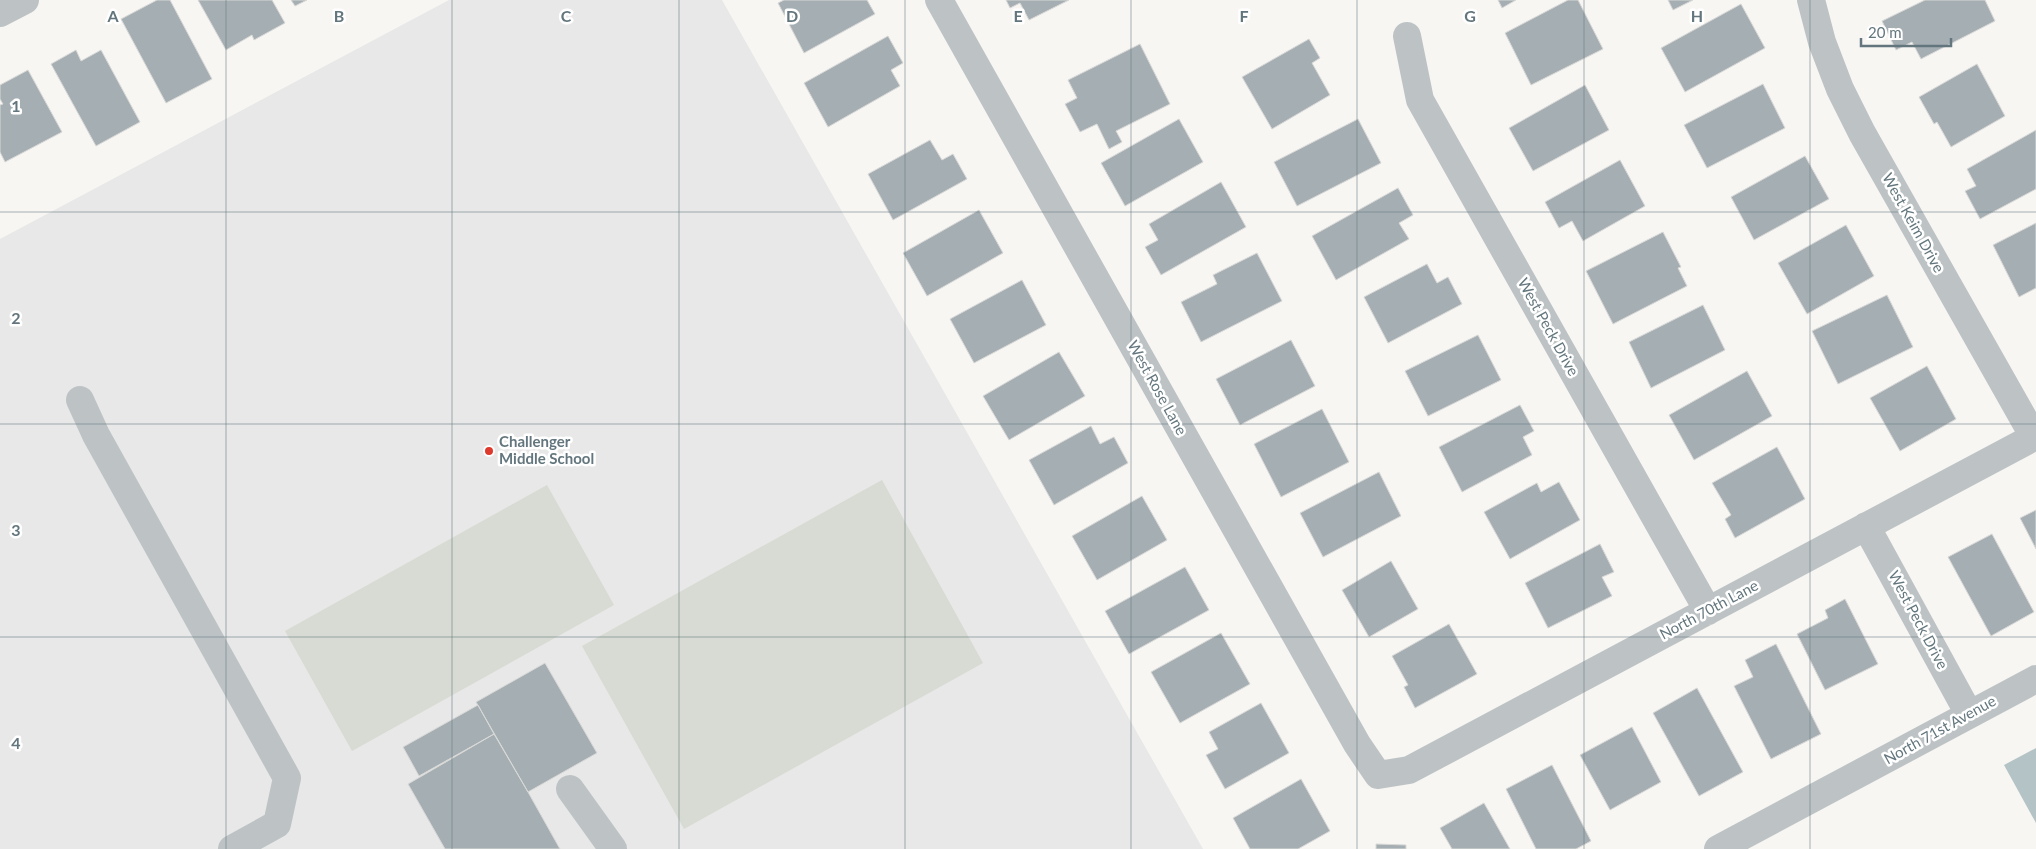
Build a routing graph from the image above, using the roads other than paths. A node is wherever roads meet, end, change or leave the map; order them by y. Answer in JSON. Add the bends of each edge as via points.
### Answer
{"nodes":[{"id":1,"x":25,"y":0,"type":"edge"},
{"id":2,"x":939,"y":0,"type":"edge"},
{"id":3,"x":1811,"y":0,"type":"edge"},
{"id":4,"x":0,"y":13,"type":"edge"},
{"id":5,"x":1407,"y":36,"type":"dead end"},
{"id":6,"x":80,"y":400,"type":"dead end"},
{"id":7,"x":2035,"y":436,"type":"edge"},
{"id":8,"x":1866,"y":526,"type":"junction"},
{"id":9,"x":1708,"y":611,"type":"junction"},
{"id":10,"x":2036,"y":679,"type":"edge"},
{"id":11,"x":1969,"y":714,"type":"junction"},
{"id":12,"x":1378,"y":775,"type":"joint"},
{"id":13,"x":1845,"y":782,"type":"junction"},
{"id":14,"x":570,"y":789,"type":"dead end"},
{"id":15,"x":232,"y":849,"type":"edge"},
{"id":16,"x":613,"y":849,"type":"edge"},
{"id":17,"x":1718,"y":849,"type":"edge"},
{"id":18,"x":1756,"y":849,"type":"edge"}],
"edges":[{"from":1,"to":4,"type":"street"},
{"from":2,"to":12,"type":"street","name":"West Rose Lane","via":[[1357,744]]},
{"from":3,"to":7,"type":"street","name":"West Keim Drive","via":[[1822,42],[1840,89],[1862,133]]},
{"from":5,"to":9,"type":"street","name":"West Peck Drive","via":[[1420,100]]},
{"from":6,"to":15,"type":"street","via":[[96,435],[286,778],[276,824]]},
{"from":7,"to":8,"type":"street","name":"North 70th Lane"},
{"from":8,"to":9,"type":"street","name":"North 70th Lane"},
{"from":8,"to":11,"type":"street","name":"West Peck Drive"},
{"from":9,"to":12,"type":"street","name":"North 70th Lane","via":[[1409,770]]},
{"from":10,"to":11,"type":"street","name":"North 71st Avenue"},
{"from":11,"to":13,"type":"street","name":"North 71st Avenue"},
{"from":13,"to":17,"type":"street","name":"North 71st Avenue"},
{"from":13,"to":18,"type":"street","name":"North 71st Avenue"},
{"from":14,"to":16,"type":"street"}]}
